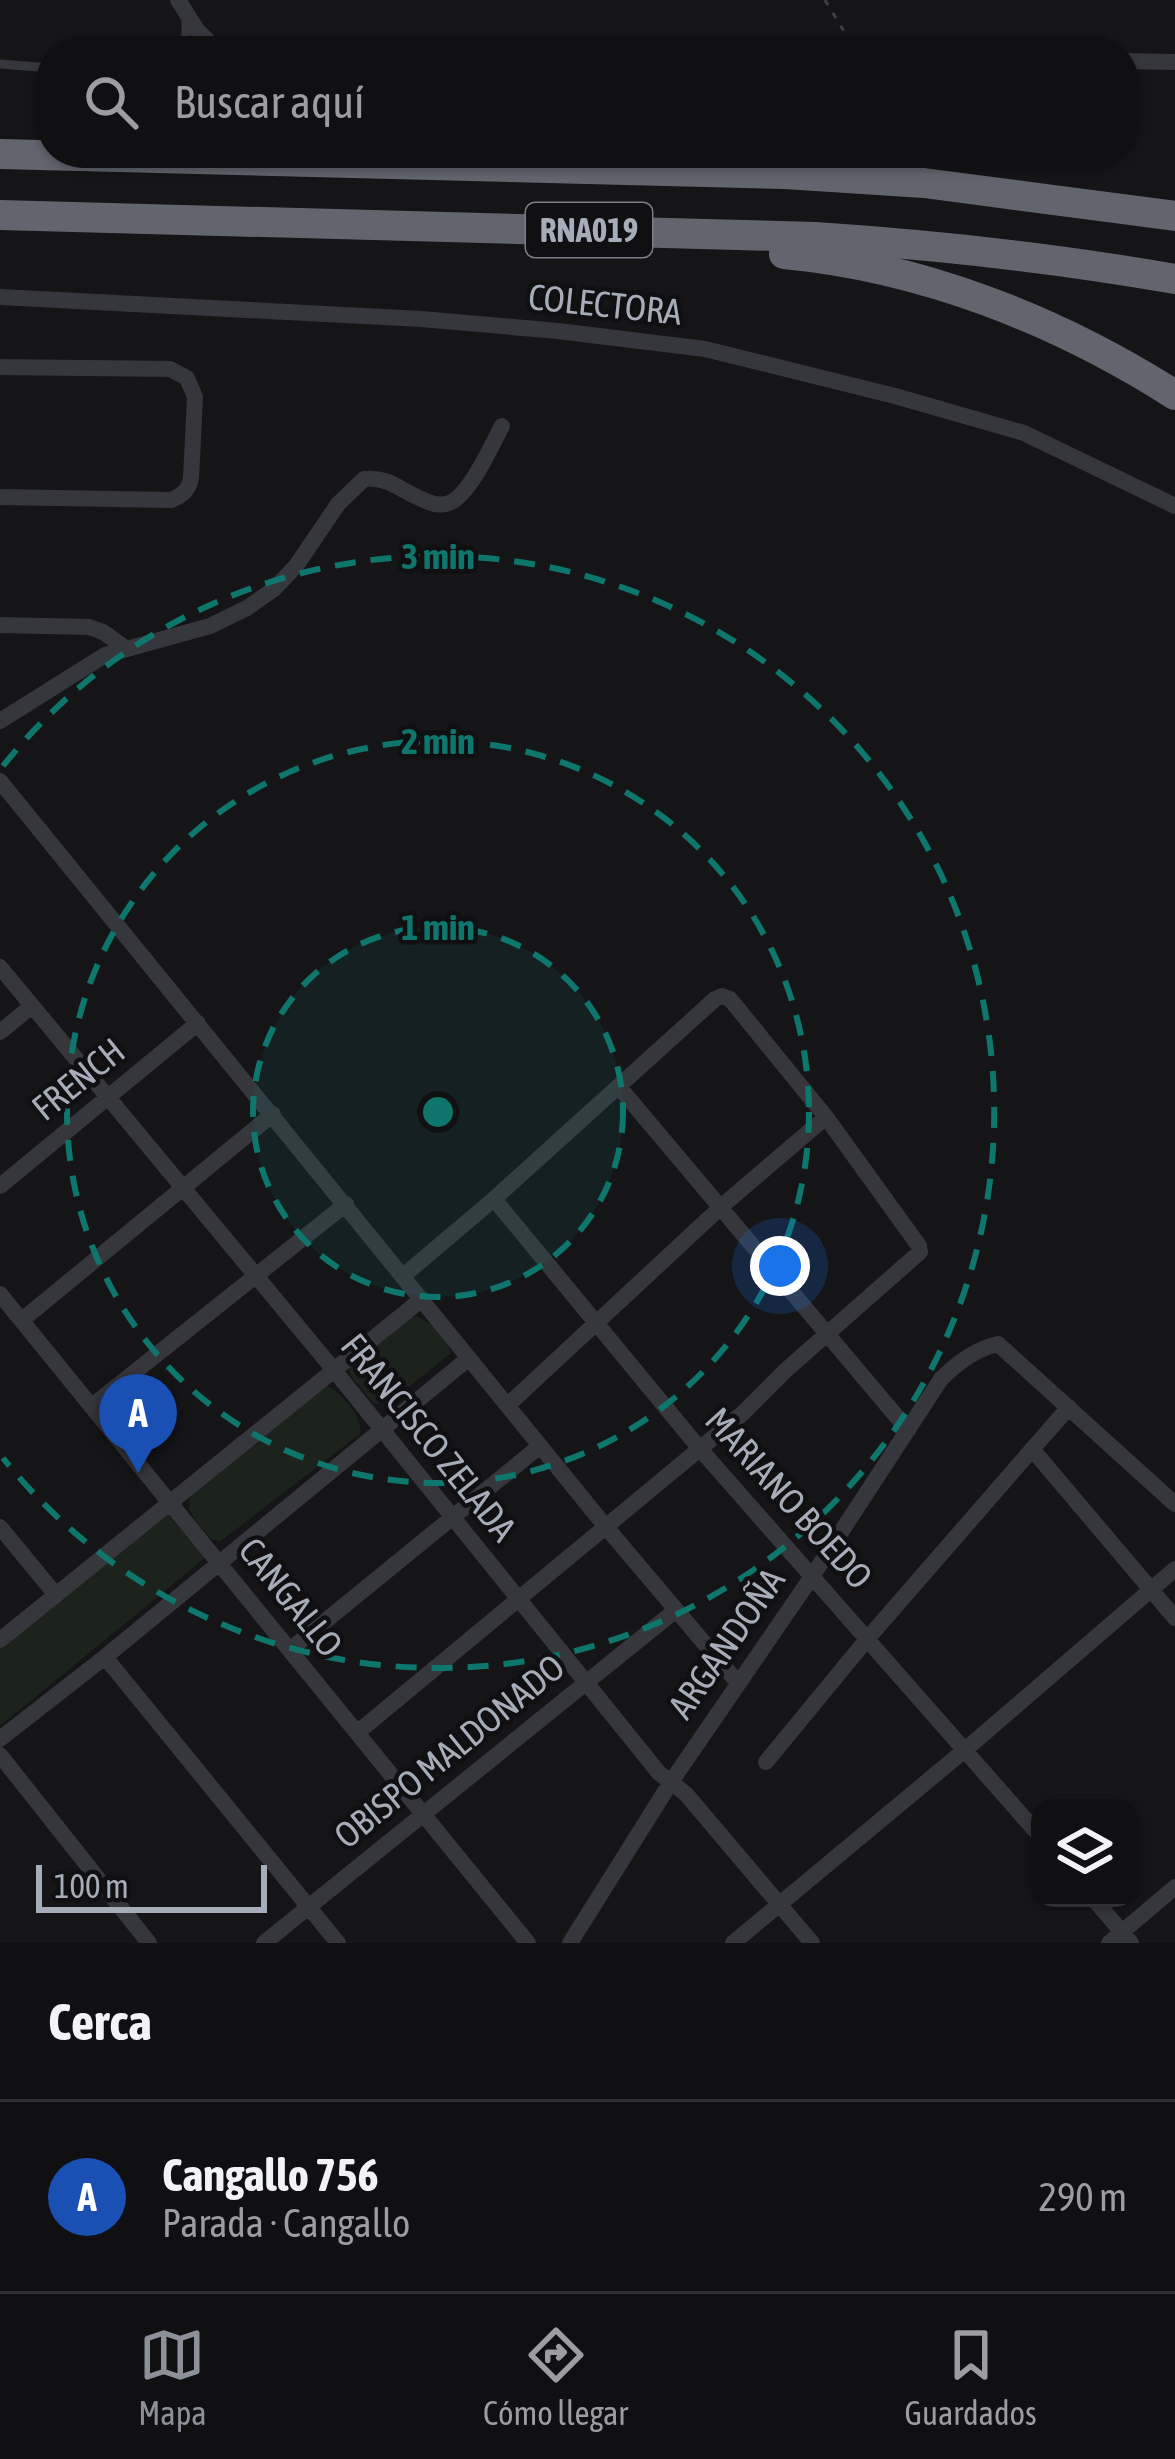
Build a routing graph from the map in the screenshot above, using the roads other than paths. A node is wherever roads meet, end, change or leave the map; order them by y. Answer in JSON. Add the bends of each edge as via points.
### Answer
{"nodes":[{"id":1,"x":182,"y":6,"type":"edge"},
{"id":2,"x":186,"y":36,"type":"edge"},
{"id":3,"x":203,"y":36,"type":"edge"},
{"id":4,"x":1139,"y":62,"type":"edge"},
{"id":5,"x":1175,"y":62,"type":"edge"},
{"id":6,"x":0,"y":64,"type":"edge"},
{"id":7,"x":36,"y":67,"type":"edge"},
{"id":8,"x":0,"y":154,"type":"edge"},
{"id":9,"x":36,"y":155,"type":"edge"},
{"id":10,"x":600,"y":168,"type":"edge"},
{"id":11,"x":760,"y":168,"type":"edge"},
{"id":12,"x":962,"y":168,"type":"edge"},
{"id":13,"x":728,"y":171,"type":"junction"},
{"id":14,"x":1175,"y":196,"type":"edge"},
{"id":15,"x":0,"y":215,"type":"edge"},
{"id":16,"x":1175,"y":216,"type":"edge"},
{"id":17,"x":458,"y":226,"type":"junction"},
{"id":18,"x":1175,"y":279,"type":"edge"},
{"id":19,"x":0,"y":297,"type":"edge"},
{"id":20,"x":0,"y":367,"type":"edge"},
{"id":21,"x":1175,"y":395,"type":"edge"},
{"id":22,"x":502,"y":426,"type":"dead end"},
{"id":23,"x":0,"y":497,"type":"edge"},
{"id":24,"x":1175,"y":506,"type":"edge"},
{"id":25,"x":0,"y":625,"type":"edge"},
{"id":26,"x":124,"y":647,"type":"junction"},
{"id":27,"x":0,"y":721,"type":"edge"},
{"id":28,"x":0,"y":781,"type":"edge"},
{"id":29,"x":0,"y":967,"type":"edge"},
{"id":30,"x":32,"y":1006,"type":"junction"},
{"id":31,"x":198,"y":1023,"type":"junction"},
{"id":32,"x":0,"y":1032,"type":"edge"},
{"id":33,"x":620,"y":1087,"type":"junction"},
{"id":34,"x":108,"y":1096,"type":"junction"},
{"id":35,"x":273,"y":1114,"type":"junction"},
{"id":36,"x":826,"y":1118,"type":"junction"},
{"id":37,"x":0,"y":1186,"type":"edge"},
{"id":38,"x":184,"y":1188,"type":"junction"},
{"id":39,"x":494,"y":1199,"type":"junction"},
{"id":40,"x":346,"y":1204,"type":"junction"},
{"id":41,"x":722,"y":1205,"type":"junction"},
{"id":42,"x":256,"y":1276,"type":"junction"},
{"id":43,"x":403,"y":1276,"type":"junction"},
{"id":44,"x":0,"y":1294,"type":"edge"},
{"id":45,"x":422,"y":1299,"type":"junction"},
{"id":46,"x":22,"y":1320,"type":"junction"},
{"id":47,"x":594,"y":1324,"type":"junction"},
{"id":48,"x":828,"y":1334,"type":"junction"},
{"id":49,"x":469,"y":1358,"type":"junction"},
{"id":50,"x":334,"y":1370,"type":"junction"},
{"id":51,"x":508,"y":1405,"type":"junction"},
{"id":52,"x":92,"y":1406,"type":"junction"},
{"id":53,"x":1069,"y":1407,"type":"junction"},
{"id":54,"x":381,"y":1430,"type":"junction"},
{"id":55,"x":908,"y":1430,"type":"junction"},
{"id":56,"x":540,"y":1446,"type":"junction"},
{"id":57,"x":1032,"y":1449,"type":"junction"},
{"id":58,"x":700,"y":1450,"type":"junction"},
{"id":59,"x":170,"y":1501,"type":"junction"},
{"id":60,"x":1175,"y":1504,"type":"edge"},
{"id":61,"x":452,"y":1517,"type":"junction"},
{"id":62,"x":606,"y":1526,"type":"junction"},
{"id":63,"x":0,"y":1527,"type":"edge"},
{"id":64,"x":220,"y":1562,"type":"junction"},
{"id":65,"x":1175,"y":1569,"type":"edge"},
{"id":66,"x":813,"y":1575,"type":"junction"},
{"id":67,"x":1151,"y":1590,"type":"junction"},
{"id":68,"x":56,"y":1595,"type":"junction"},
{"id":69,"x":517,"y":1600,"type":"junction"},
{"id":70,"x":676,"y":1610,"type":"junction"},
{"id":71,"x":1175,"y":1618,"type":"edge"},
{"id":72,"x":868,"y":1638,"type":"junction"},
{"id":73,"x":0,"y":1640,"type":"edge"},
{"id":74,"x":291,"y":1649,"type":"junction"},
{"id":75,"x":105,"y":1657,"type":"junction"},
{"id":76,"x":585,"y":1683,"type":"junction"},
{"id":77,"x":738,"y":1683,"type":"junction"},
{"id":78,"x":358,"y":1732,"type":"junction"},
{"id":79,"x":0,"y":1739,"type":"edge"},
{"id":80,"x":965,"y":1749,"type":"junction"},
{"id":81,"x":0,"y":1756,"type":"edge"},
{"id":82,"x":766,"y":1762,"type":"dead end"},
{"id":83,"x":671,"y":1782,"type":"junction"},
{"id":84,"x":422,"y":1815,"type":"junction"},
{"id":85,"x":1031,"y":1826,"type":"edge"},
{"id":86,"x":1175,"y":1887,"type":"edge"},
{"id":87,"x":779,"y":1905,"type":"junction"},
{"id":88,"x":308,"y":1907,"type":"junction"},
{"id":89,"x":1099,"y":1907,"type":"edge"},
{"id":90,"x":1121,"y":1939,"type":"edge"},
{"id":91,"x":148,"y":1943,"type":"edge"},
{"id":92,"x":263,"y":1943,"type":"edge"},
{"id":93,"x":338,"y":1943,"type":"edge"},
{"id":94,"x":528,"y":1943,"type":"edge"},
{"id":95,"x":570,"y":1943,"type":"edge"},
{"id":96,"x":733,"y":1943,"type":"edge"},
{"id":97,"x":812,"y":1943,"type":"edge"}],
"edges":[{"from":1,"to":2,"type":"lane"},
{"from":1,"to":3,"type":"street"},
{"from":4,"to":5,"type":"street"},
{"from":6,"to":7,"type":"lane"},
{"from":8,"to":9,"type":"highway","number":"RNA019"},
{"from":10,"to":13,"type":"highway","number":"RNA019"},
{"from":11,"to":13,"type":"highway"},
{"from":12,"to":14,"type":"highway"},
{"from":13,"to":16,"type":"highway","number":"RNA019","via":[[924,182]]},
{"from":15,"to":17,"type":"highway","number":"RNA019"},
{"from":17,"to":18,"type":"highway","number":"RNA019","via":[[875,241]]},
{"from":17,"to":21,"type":"highway","via":[[553,245],[776,254],[890,272],[1038,321]]},
{"from":19,"to":24,"type":"street","name":"COLECTORA","via":[[421,319],[705,349],[1024,434]]},
{"from":20,"to":23,"type":"street","via":[[170,369],[181,372],[195,398],[190,486],[182,496]]},
{"from":22,"to":26,"type":"street","via":[[456,499],[428,502],[389,481],[364,479],[296,566],[247,608]]},
{"from":25,"to":26,"type":"street","via":[[89,627]]},
{"from":26,"to":27,"type":"street"},
{"from":28,"to":31,"type":"street"},
{"from":29,"to":30,"type":"street","name":"FRANCISCO ZELADA"},
{"from":30,"to":32,"type":"street"},
{"from":30,"to":34,"type":"street","name":"FRANCISCO ZELADA"},
{"from":31,"to":34,"type":"street","name":"FRENCH"},
{"from":31,"to":35,"type":"street"},
{"from":33,"to":36,"type":"street","via":[[722,996]]},
{"from":33,"to":39,"type":"street"},
{"from":33,"to":41,"type":"street"},
{"from":34,"to":37,"type":"street","name":"FRENCH"},
{"from":34,"to":38,"type":"street","name":"FRANCISCO ZELADA"},
{"from":35,"to":38,"type":"street"},
{"from":35,"to":40,"type":"street"},
{"from":36,"to":41,"type":"street"},
{"from":36,"to":48,"type":"street","via":[[920,1252]]},
{"from":38,"to":42,"type":"street","name":"FRANCISCO ZELADA"},
{"from":38,"to":46,"type":"street"},
{"from":39,"to":43,"type":"street"},
{"from":39,"to":47,"type":"street","name":"MARIANO BOEDO"},
{"from":40,"to":42,"type":"street"},
{"from":40,"to":43,"type":"street"},
{"from":41,"to":47,"type":"street"},
{"from":41,"to":48,"type":"street"},
{"from":42,"to":50,"type":"street","name":"FRANCISCO ZELADA"},
{"from":42,"to":52,"type":"street"},
{"from":43,"to":45,"type":"street"},
{"from":44,"to":46,"type":"street","name":"CANGALLO"},
{"from":45,"to":49,"type":"street"},
{"from":45,"to":50,"type":"street"},
{"from":46,"to":52,"type":"street","name":"CANGALLO"},
{"from":47,"to":51,"type":"street"},
{"from":47,"to":58,"type":"street","name":"MARIANO BOEDO"},
{"from":48,"to":55,"type":"street"},
{"from":48,"to":58,"type":"street"},
{"from":49,"to":51,"type":"street"},
{"from":49,"to":54,"type":"street"},
{"from":50,"to":54,"type":"street","name":"FRANCISCO ZELADA"},
{"from":50,"to":59,"type":"street"},
{"from":51,"to":56,"type":"street"},
{"from":52,"to":59,"type":"street","name":"CANGALLO"},
{"from":53,"to":55,"type":"street","name":"ARGANDOÑA","via":[[998,1344],[957,1363]]},
{"from":53,"to":57,"type":"street"},
{"from":53,"to":60,"type":"street"},
{"from":54,"to":61,"type":"street","name":"FRANCISCO ZELADA"},
{"from":54,"to":64,"type":"street"},
{"from":55,"to":66,"type":"street","name":"ARGANDOÑA"},
{"from":56,"to":61,"type":"street"},
{"from":56,"to":62,"type":"street"},
{"from":57,"to":67,"type":"street"},
{"from":57,"to":72,"type":"street"},
{"from":58,"to":62,"type":"street"},
{"from":58,"to":66,"type":"street","name":"MARIANO BOEDO"},
{"from":59,"to":64,"type":"street","name":"CANGALLO"},
{"from":59,"to":68,"type":"street"},
{"from":61,"to":69,"type":"street","name":"FRANCISCO ZELADA"},
{"from":61,"to":74,"type":"street"},
{"from":62,"to":69,"type":"street"},
{"from":62,"to":70,"type":"street"},
{"from":63,"to":68,"type":"street"},
{"from":64,"to":74,"type":"street","name":"CANGALLO"},
{"from":64,"to":75,"type":"street"},
{"from":65,"to":67,"type":"street"},
{"from":66,"to":72,"type":"street","name":"MARIANO BOEDO"},
{"from":66,"to":77,"type":"street","name":"ARGANDOÑA"},
{"from":67,"to":71,"type":"street"},
{"from":67,"to":80,"type":"street"},
{"from":68,"to":73,"type":"street"},
{"from":69,"to":76,"type":"street","name":"FRANCISCO ZELADA"},
{"from":69,"to":78,"type":"street"},
{"from":70,"to":76,"type":"street","name":"OBISPO MALDONADO"},
{"from":70,"to":77,"type":"street"},
{"from":72,"to":80,"type":"street","name":"MARIANO BOEDO"},
{"from":72,"to":82,"type":"street"},
{"from":74,"to":78,"type":"street","name":"CANGALLO"},
{"from":75,"to":79,"type":"street"},
{"from":75,"to":88,"type":"street"},
{"from":76,"to":83,"type":"street","name":"FRANCISCO ZELADA"},
{"from":76,"to":84,"type":"street","name":"OBISPO MALDONADO"},
{"from":77,"to":83,"type":"street","name":"ARGANDOÑA"},
{"from":78,"to":84,"type":"street","name":"CANGALLO"},
{"from":80,"to":85,"type":"street","name":"MARIANO BOEDO"},
{"from":80,"to":87,"type":"street"},
{"from":81,"to":91,"type":"street"},
{"from":83,"to":87,"type":"street","name":"FRANCISCO ZELADA"},
{"from":83,"to":95,"type":"street","name":"ARGANDOÑA"},
{"from":84,"to":88,"type":"street","name":"OBISPO MALDONADO"},
{"from":84,"to":94,"type":"street","name":"CANGALLO"},
{"from":86,"to":90,"type":"street"},
{"from":87,"to":96,"type":"street"},
{"from":87,"to":97,"type":"street","name":"FRANCISCO ZELADA"},
{"from":88,"to":92,"type":"street","name":"OBISPO MALDONADO"},
{"from":88,"to":93,"type":"street"},
{"from":89,"to":90,"type":"street"}]}
